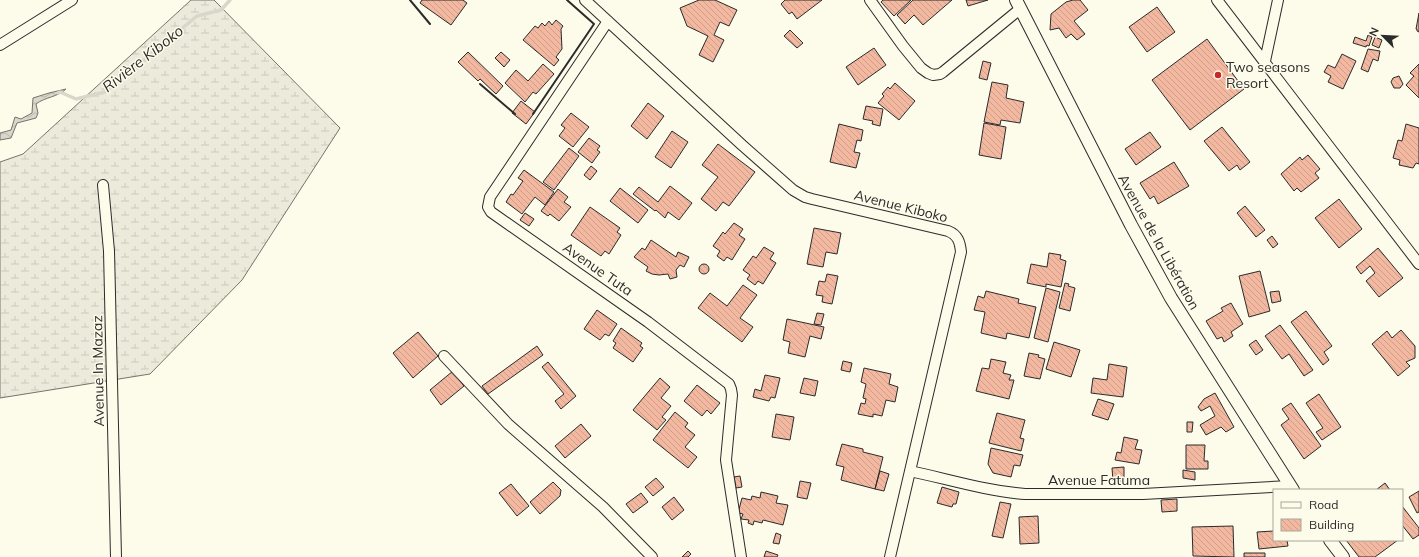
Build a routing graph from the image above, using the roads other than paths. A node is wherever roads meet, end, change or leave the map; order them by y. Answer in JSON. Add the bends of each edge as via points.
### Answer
{"nodes":[{"id":1,"x":72,"y":0,"type":"edge"},
{"id":2,"x":585,"y":0,"type":"edge"},
{"id":3,"x":870,"y":0,"type":"edge"},
{"id":4,"x":1217,"y":0,"type":"edge"},
{"id":5,"x":1278,"y":0,"type":"edge"},
{"id":6,"x":58,"y":3,"type":"edge"},
{"id":7,"x":1018,"y":4,"type":"edge"},
{"id":8,"x":608,"y":20,"type":"junction"},
{"id":9,"x":0,"y":45,"type":"edge"},
{"id":10,"x":1265,"y":61,"type":"junction"},
{"id":11,"x":103,"y":185,"type":"dead end"},
{"id":12,"x":1419,"y":264,"type":"edge"},
{"id":13,"x":444,"y":356,"type":"dead end"},
{"id":14,"x":910,"y":471,"type":"junction"},
{"id":15,"x":1292,"y":488,"type":"edge"},
{"id":16,"x":1331,"y":541,"type":"edge"},
{"id":17,"x":116,"y":557,"type":"edge"},
{"id":18,"x":652,"y":557,"type":"edge"},
{"id":19,"x":741,"y":557,"type":"edge"},
{"id":20,"x":890,"y":557,"type":"edge"},
{"id":21,"x":1344,"y":557,"type":"edge"}],
"edges":[{"from":1,"to":6,"type":"street"},
{"from":2,"to":8,"type":"street","name":"Avenue Kiboko"},
{"from":3,"to":7,"type":"street","via":[[914,60],[924,71],[933,74],[943,72]]},
{"from":4,"to":10,"type":"street"},
{"from":5,"to":10,"type":"street"},
{"from":6,"to":9,"type":"street"},
{"from":7,"to":15,"type":"street","name":"Avenue de la Libération","via":[[1171,298]]},
{"from":8,"to":14,"type":"street","name":"Avenue Kiboko","via":[[742,145],[799,194],[956,235],[960,241],[961,252]]},
{"from":8,"to":19,"type":"street","name":"Avenue Tuta","via":[[490,197],[488,207],[491,212],[648,322],[729,384],[732,396],[726,460]]},
{"from":10,"to":12,"type":"street"},
{"from":11,"to":17,"type":"street","name":"Avenue In Mazaz","via":[[109,250]]},
{"from":13,"to":18,"type":"street","via":[[508,424],[603,507]]},
{"from":14,"to":15,"type":"street","name":"Avenue Fatuma","via":[[993,490],[1025,494],[1143,494]]},
{"from":14,"to":20,"type":"street","name":"Avenue Kiboko"},
{"from":16,"to":21,"type":"street"}]}
